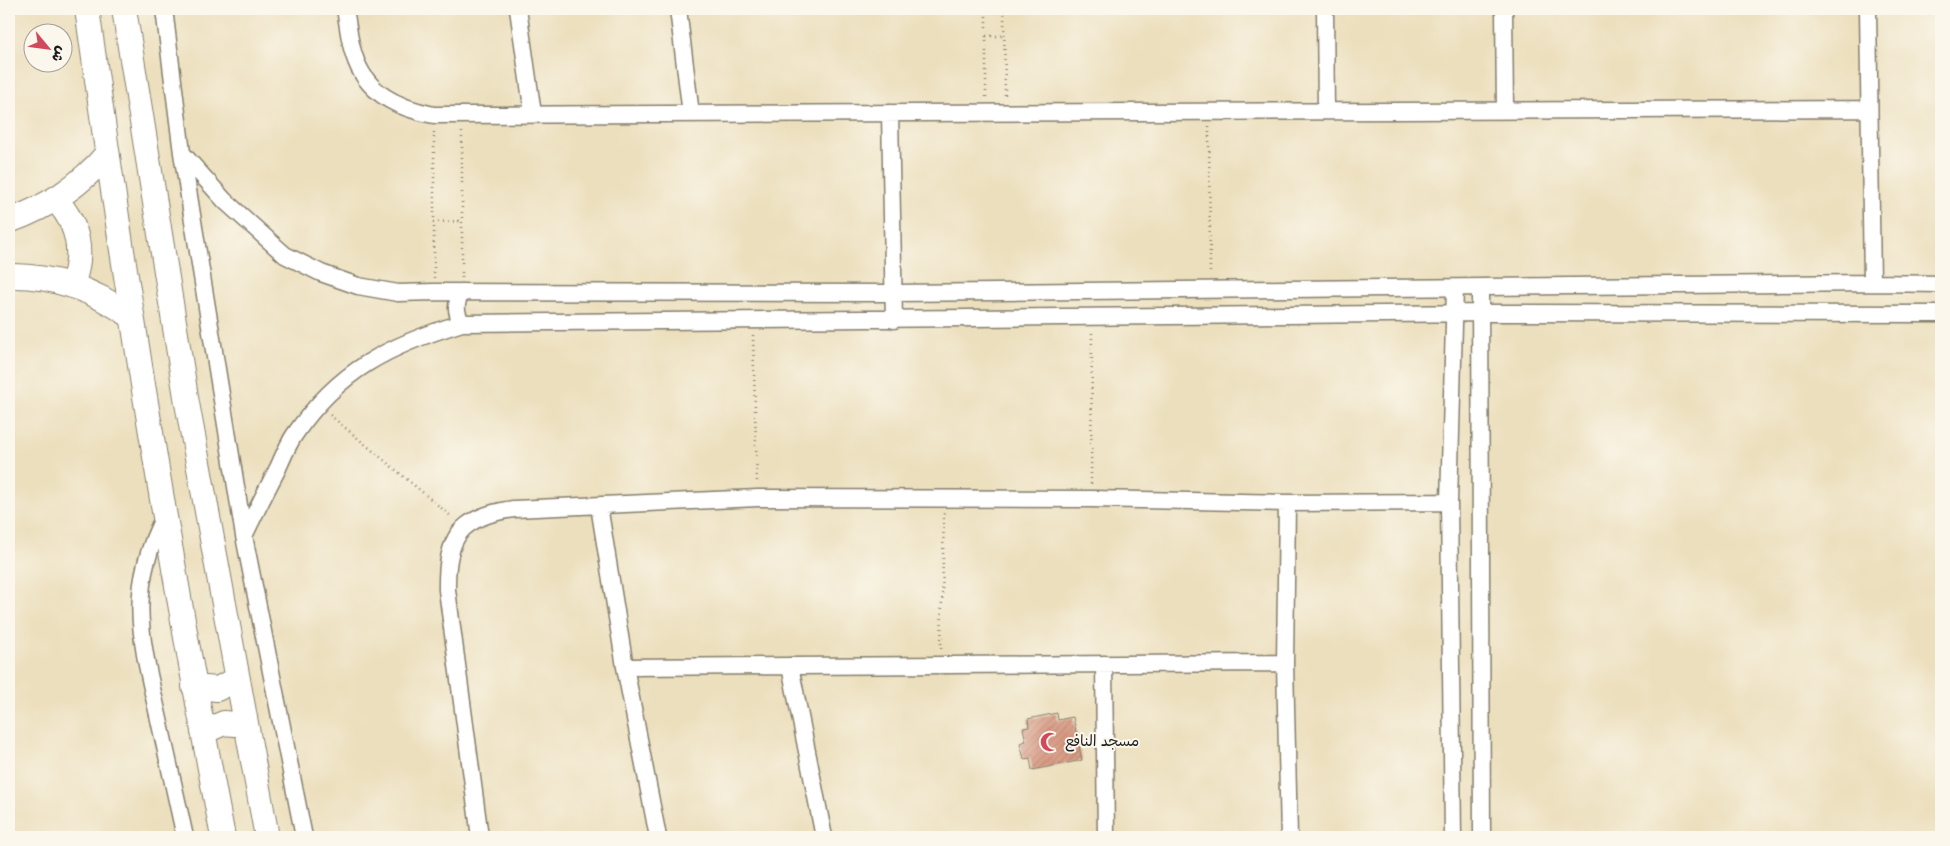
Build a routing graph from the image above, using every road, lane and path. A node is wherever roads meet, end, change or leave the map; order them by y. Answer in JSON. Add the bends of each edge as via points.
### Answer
{"nodes":[{"id":1,"x":88,"y":9,"type":"edge"},
{"id":2,"x":124,"y":9,"type":"edge"},
{"id":3,"x":164,"y":9,"type":"edge"},
{"id":4,"x":345,"y":9,"type":"edge"},
{"id":5,"x":518,"y":9,"type":"edge"},
{"id":6,"x":678,"y":9,"type":"edge"},
{"id":7,"x":986,"y":9,"type":"edge"},
{"id":8,"x":1004,"y":9,"type":"edge"},
{"id":9,"x":1325,"y":9,"type":"edge"},
{"id":10,"x":1504,"y":9,"type":"edge"},
{"id":11,"x":1868,"y":9,"type":"edge"},
{"id":12,"x":986,"y":36,"type":"junction"},
{"id":13,"x":1005,"y":36,"type":"junction"},
{"id":14,"x":1869,"y":109,"type":"junction"},
{"id":15,"x":1505,"y":110,"type":"junction"},
{"id":16,"x":1326,"y":111,"type":"junction"},
{"id":17,"x":986,"y":112,"type":"junction"},
{"id":18,"x":1005,"y":112,"type":"junction"},
{"id":19,"x":1209,"y":112,"type":"junction"},
{"id":20,"x":890,"y":113,"type":"junction"},
{"id":21,"x":462,"y":114,"type":"junction"},
{"id":22,"x":533,"y":114,"type":"junction"},
{"id":23,"x":691,"y":114,"type":"junction"},
{"id":24,"x":434,"y":115,"type":"junction"},
{"id":25,"x":182,"y":153,"type":"junction"},
{"id":26,"x":107,"y":154,"type":"junction"},
{"id":27,"x":56,"y":200,"type":"junction"},
{"id":28,"x":9,"y":221,"type":"edge"},
{"id":29,"x":461,"y":221,"type":"junction"},
{"id":30,"x":433,"y":222,"type":"junction"},
{"id":31,"x":9,"y":276,"type":"edge"},
{"id":32,"x":1872,"y":283,"type":"junction"},
{"id":33,"x":1941,"y":284,"type":"edge"},
{"id":34,"x":72,"y":285,"type":"junction"},
{"id":35,"x":1454,"y":288,"type":"junction"},
{"id":36,"x":1480,"y":288,"type":"junction"},
{"id":37,"x":1210,"y":291,"type":"junction"},
{"id":38,"x":434,"y":292,"type":"junction"},
{"id":39,"x":462,"y":292,"type":"junction"},
{"id":40,"x":893,"y":293,"type":"junction"},
{"id":41,"x":1455,"y":314,"type":"junction"},
{"id":42,"x":1481,"y":314,"type":"junction"},
{"id":43,"x":1941,"y":314,"type":"edge"},
{"id":44,"x":131,"y":316,"type":"junction"},
{"id":45,"x":1092,"y":318,"type":"junction"},
{"id":46,"x":894,"y":320,"type":"junction"},
{"id":47,"x":753,"y":321,"type":"junction"},
{"id":48,"x":462,"y":323,"type":"junction"},
{"id":49,"x":317,"y":405,"type":"junction"},
{"id":50,"x":758,"y":498,"type":"junction"},
{"id":51,"x":944,"y":498,"type":"junction"},
{"id":52,"x":1091,"y":499,"type":"junction"},
{"id":53,"x":1449,"y":502,"type":"junction"},
{"id":54,"x":1287,"y":503,"type":"junction"},
{"id":55,"x":599,"y":506,"type":"junction"},
{"id":56,"x":164,"y":516,"type":"junction"},
{"id":57,"x":465,"y":528,"type":"junction"},
{"id":58,"x":244,"y":536,"type":"junction"},
{"id":59,"x":1104,"y":664,"type":"junction"},
{"id":60,"x":1285,"y":664,"type":"junction"},
{"id":61,"x":941,"y":665,"type":"junction"},
{"id":62,"x":790,"y":666,"type":"junction"},
{"id":63,"x":624,"y":667,"type":"junction"},
{"id":64,"x":238,"y":679,"type":"junction"},
{"id":65,"x":194,"y":687,"type":"junction"},
{"id":66,"x":246,"y":725,"type":"junction"},
{"id":67,"x":203,"y":732,"type":"junction"},
{"id":68,"x":185,"y":837,"type":"edge"},
{"id":69,"x":223,"y":837,"type":"edge"},
{"id":70,"x":267,"y":837,"type":"edge"},
{"id":71,"x":304,"y":837,"type":"edge"},
{"id":72,"x":480,"y":837,"type":"edge"},
{"id":73,"x":658,"y":837,"type":"edge"},
{"id":74,"x":824,"y":837,"type":"edge"},
{"id":75,"x":1106,"y":837,"type":"edge"},
{"id":76,"x":1289,"y":837,"type":"edge"},
{"id":77,"x":1453,"y":837,"type":"edge"},
{"id":78,"x":1482,"y":837,"type":"edge"}],
"edges":[{"from":1,"to":26,"type":"street"},
{"from":2,"to":64,"type":"street","via":[[187,403]]},
{"from":3,"to":25,"type":"street"},
{"from":4,"to":24,"type":"street","via":[[354,55],[370,83],[395,104]]},
{"from":5,"to":22,"type":"street"},
{"from":6,"to":23,"type":"street"},
{"from":7,"to":12,"type":"path"},
{"from":8,"to":13,"type":"path"},
{"from":9,"to":16,"type":"street"},
{"from":10,"to":15,"type":"street"},
{"from":11,"to":14,"type":"street"},
{"from":12,"to":13,"type":"path"},
{"from":12,"to":17,"type":"path"},
{"from":13,"to":18,"type":"path"},
{"from":14,"to":15,"type":"street"},
{"from":14,"to":32,"type":"street"},
{"from":15,"to":16,"type":"street"},
{"from":16,"to":19,"type":"street"},
{"from":17,"to":18,"type":"street"},
{"from":17,"to":20,"type":"street"},
{"from":18,"to":19,"type":"street"},
{"from":19,"to":37,"type":"path"},
{"from":20,"to":23,"type":"street"},
{"from":20,"to":40,"type":"street"},
{"from":21,"to":22,"type":"street"},
{"from":21,"to":24,"type":"street"},
{"from":21,"to":29,"type":"path"},
{"from":22,"to":23,"type":"street"},
{"from":24,"to":30,"type":"path"},
{"from":25,"to":38,"type":"street","via":[[225,201],[285,255],[320,273],[358,286],[398,293]]},
{"from":25,"to":58,"type":"street"},
{"from":26,"to":27,"type":"street"},
{"from":26,"to":44,"type":"street"},
{"from":27,"to":28,"type":"street"},
{"from":27,"to":34,"type":"street","via":[[70,218],[78,240],[79,263]]},
{"from":29,"to":30,"type":"path"},
{"from":29,"to":39,"type":"path"},
{"from":30,"to":38,"type":"path"},
{"from":31,"to":34,"type":"street","via":[[44,278]]},
{"from":32,"to":33,"type":"street"},
{"from":32,"to":36,"type":"street"},
{"from":34,"to":44,"type":"street","via":[[103,298]]},
{"from":35,"to":36,"type":"street"},
{"from":35,"to":37,"type":"street"},
{"from":35,"to":41,"type":"street"},
{"from":36,"to":42,"type":"street"},
{"from":37,"to":40,"type":"street"},
{"from":38,"to":39,"type":"street"},
{"from":39,"to":40,"type":"street"},
{"from":39,"to":48,"type":"street","via":[[456,307]]},
{"from":40,"to":46,"type":"street"},
{"from":41,"to":42,"type":"street"},
{"from":41,"to":45,"type":"street"},
{"from":41,"to":53,"type":"street"},
{"from":42,"to":43,"type":"street"},
{"from":42,"to":78,"type":"street"},
{"from":44,"to":56,"type":"street"},
{"from":45,"to":46,"type":"street"},
{"from":45,"to":52,"type":"path"},
{"from":46,"to":47,"type":"street"},
{"from":47,"to":48,"type":"street"},
{"from":47,"to":50,"type":"path"},
{"from":48,"to":49,"type":"street","via":[[420,336],[372,359]]},
{"from":49,"to":57,"type":"path"},
{"from":49,"to":58,"type":"street","via":[[294,436]]},
{"from":50,"to":51,"type":"street"},
{"from":50,"to":55,"type":"street"},
{"from":51,"to":52,"type":"street"},
{"from":51,"to":61,"type":"path"},
{"from":52,"to":54,"type":"street"},
{"from":53,"to":54,"type":"street"},
{"from":53,"to":77,"type":"street"},
{"from":54,"to":60,"type":"street"},
{"from":55,"to":57,"type":"street","via":[[494,512],[476,518]]},
{"from":55,"to":63,"type":"street"},
{"from":56,"to":65,"type":"street"},
{"from":56,"to":68,"type":"street","via":[[145,565],[139,618]]},
{"from":57,"to":72,"type":"street","via":[[455,539],[450,552],[447,590]]},
{"from":58,"to":71,"type":"street"},
{"from":59,"to":60,"type":"street"},
{"from":59,"to":61,"type":"street"},
{"from":59,"to":75,"type":"street"},
{"from":60,"to":76,"type":"street"},
{"from":61,"to":62,"type":"street"},
{"from":62,"to":63,"type":"street"},
{"from":62,"to":74,"type":"street"},
{"from":63,"to":73,"type":"street"},
{"from":64,"to":65,"type":"street","via":[[217,689]]},
{"from":64,"to":66,"type":"street"},
{"from":65,"to":67,"type":"street"},
{"from":66,"to":67,"type":"street","via":[[224,724]]},
{"from":66,"to":70,"type":"street"},
{"from":67,"to":69,"type":"street"}]}
